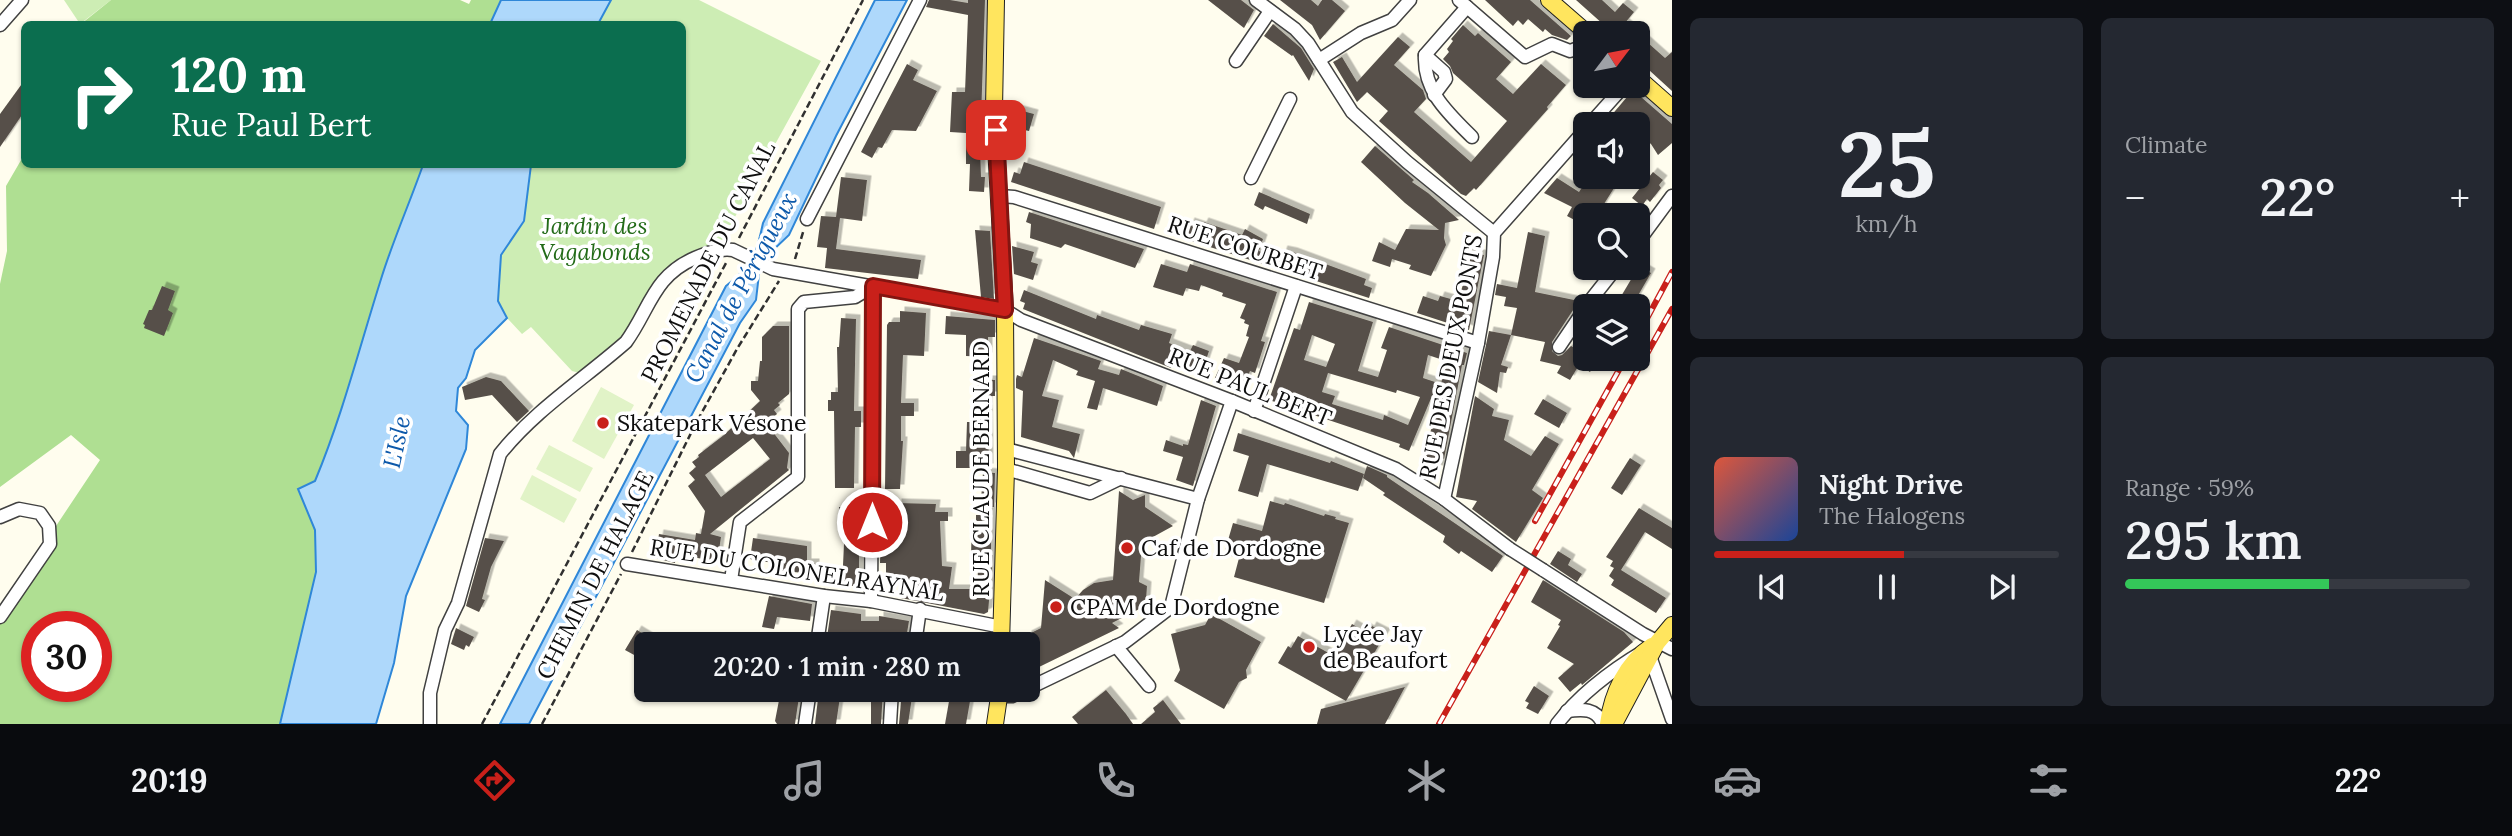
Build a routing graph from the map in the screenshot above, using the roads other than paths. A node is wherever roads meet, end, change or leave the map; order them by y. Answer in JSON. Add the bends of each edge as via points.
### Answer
{"nodes":[{"id":1,"x":23,"y":0,"type":"edge"},
{"id":2,"x":920,"y":0,"type":"edge"},
{"id":3,"x":996,"y":0,"type":"edge"},
{"id":4,"x":1256,"y":0,"type":"edge"},
{"id":5,"x":1410,"y":0,"type":"edge"},
{"id":6,"x":1549,"y":0,"type":"edge"},
{"id":7,"x":1463,"y":3,"type":"edge"},
{"id":8,"x":1270,"y":10,"type":"junction"},
{"id":9,"x":1573,"y":21,"type":"edge"},
{"id":10,"x":0,"y":25,"type":"edge"},
{"id":11,"x":1573,"y":50,"type":"edge"},
{"id":12,"x":1319,"y":60,"type":"junction"},
{"id":13,"x":1236,"y":61,"type":"dead end"},
{"id":14,"x":1650,"y":89,"type":"edge"},
{"id":15,"x":1613,"y":98,"type":"edge"},
{"id":16,"x":1290,"y":99,"type":"dead end"},
{"id":17,"x":1672,"y":108,"type":"edge"},
{"id":18,"x":1601,"y":112,"type":"edge"},
{"id":19,"x":1472,"y":136,"type":"dead end"},
{"id":20,"x":1573,"y":144,"type":"edge"},
{"id":21,"x":1251,"y":178,"type":"dead end"},
{"id":22,"x":1000,"y":196,"type":"junction"},
{"id":23,"x":1672,"y":196,"type":"edge"},
{"id":24,"x":807,"y":219,"type":"road end"},
{"id":25,"x":1650,"y":226,"type":"edge"},
{"id":26,"x":1494,"y":233,"type":"junction"},
{"id":27,"x":1607,"y":280,"type":"edge"},
{"id":28,"x":873,"y":286,"type":"junction"},
{"id":29,"x":1296,"y":286,"type":"junction"},
{"id":30,"x":1596,"y":294,"type":"edge"},
{"id":31,"x":1005,"y":310,"type":"junction"},
{"id":32,"x":1573,"y":326,"type":"edge"},
{"id":33,"x":1478,"y":343,"type":"junction"},
{"id":34,"x":1559,"y":347,"type":"dead end"},
{"id":35,"x":1232,"y":401,"type":"junction"},
{"id":36,"x":1254,"y":411,"type":"junction"},
{"id":37,"x":1006,"y":449,"type":"junction"},
{"id":38,"x":1006,"y":469,"type":"junction"},
{"id":39,"x":1121,"y":478,"type":"junction"},
{"id":40,"x":1198,"y":499,"type":"junction"},
{"id":41,"x":1444,"y":499,"type":"junction"},
{"id":42,"x":0,"y":517,"type":"edge"},
{"id":43,"x":627,"y":564,"type":"road end"},
{"id":44,"x":731,"y":580,"type":"junction"},
{"id":45,"x":824,"y":596,"type":"junction"},
{"id":46,"x":871,"y":601,"type":"junction"},
{"id":47,"x":920,"y":609,"type":"junction"},
{"id":48,"x":0,"y":617,"type":"edge"},
{"id":49,"x":1672,"y":625,"type":"edge"},
{"id":50,"x":1002,"y":627,"type":"junction"},
{"id":51,"x":819,"y":632,"type":"edge"},
{"id":52,"x":917,"y":632,"type":"edge"},
{"id":53,"x":1002,"y":632,"type":"edge"},
{"id":54,"x":1116,"y":646,"type":"junction"},
{"id":55,"x":1656,"y":650,"type":"edge"},
{"id":56,"x":1040,"y":683,"type":"edge"},
{"id":57,"x":1149,"y":686,"type":"dead end"},
{"id":58,"x":808,"y":702,"type":"edge"},
{"id":59,"x":891,"y":702,"type":"edge"},
{"id":60,"x":999,"y":702,"type":"edge"},
{"id":61,"x":1567,"y":712,"type":"junction"},
{"id":62,"x":1672,"y":719,"type":"edge"},
{"id":63,"x":430,"y":724,"type":"edge"},
{"id":64,"x":805,"y":724,"type":"edge"},
{"id":65,"x":890,"y":724,"type":"edge"},
{"id":66,"x":995,"y":724,"type":"edge"},
{"id":67,"x":1557,"y":724,"type":"edge"},
{"id":68,"x":1606,"y":724,"type":"edge"},
{"id":69,"x":1614,"y":724,"type":"edge"}],
"edges":[{"from":1,"to":10,"type":"street"},
{"from":2,"to":24,"type":"street"},
{"from":3,"to":22,"type":"main road","name":"RUE CLAUDE BERNARD","via":[[994,97]]},
{"from":4,"to":8,"type":"street"},
{"from":5,"to":12,"type":"street","via":[[1392,20]]},
{"from":6,"to":9,"type":"main road"},
{"from":7,"to":11,"type":"street","via":[[1525,57],[1552,44]]},
{"from":7,"to":19,"type":"street","via":[[1425,55],[1447,79],[1434,95],[1440,107]]},
{"from":8,"to":12,"type":"street","via":[[1301,36]]},
{"from":8,"to":13,"type":"street"},
{"from":12,"to":26,"type":"street","via":[[1352,112]]},
{"from":14,"to":17,"type":"main road"},
{"from":15,"to":18,"type":"street"},
{"from":16,"to":21,"type":"street"},
{"from":20,"to":26,"type":"street","name":"RUE DES DEUX PONTS"},
{"from":22,"to":29,"type":"street","name":"RUE COURBET"},
{"from":22,"to":31,"type":"main road","name":"RUE CLAUDE BERNARD"},
{"from":23,"to":25,"type":"street"},
{"from":26,"to":33,"type":"street","name":"RUE DES DEUX PONTS"},
{"from":27,"to":30,"type":"street"},
{"from":28,"to":31,"type":"street","name":"RUE PAUL BERT"},
{"from":28,"to":44,"type":"street","via":[[855,297],[800,304],[798,477],[740,522]]},
{"from":28,"to":46,"type":"street"},
{"from":28,"to":63,"type":"street","name":"RUE PAUL BERT","via":[[779,270],[726,249],[677,266],[657,286],[626,342],[549,405],[500,454],[458,603],[442,643],[430,693]]},
{"from":29,"to":33,"type":"street","name":"RUE COURBET"},
{"from":29,"to":36,"type":"street"},
{"from":31,"to":35,"type":"street","name":"RUE PAUL BERT"},
{"from":31,"to":37,"type":"main road","name":"RUE CLAUDE BERNARD"},
{"from":32,"to":34,"type":"street"},
{"from":33,"to":41,"type":"street","name":"RUE DES DEUX PONTS"},
{"from":35,"to":36,"type":"street","name":"RUE PAUL BERT"},
{"from":35,"to":40,"type":"street"},
{"from":36,"to":41,"type":"street","name":"RUE PAUL BERT","via":[[1396,469]]},
{"from":37,"to":38,"type":"main road","name":"RUE CLAUDE BERNARD"},
{"from":37,"to":39,"type":"street"},
{"from":38,"to":39,"type":"street","via":[[1090,493]]},
{"from":38,"to":50,"type":"main road","name":"RUE CLAUDE BERNARD"},
{"from":39,"to":40,"type":"street"},
{"from":40,"to":54,"type":"street","via":[[1171,607]]},
{"from":41,"to":55,"type":"street","name":"RUE PAUL BERT","bridge":true},
{"from":42,"to":48,"type":"street","via":[[19,509],[40,513],[49,526],[50,544]]},
{"from":43,"to":44,"type":"street","name":"RUE DU COLONEL RAYNAL"},
{"from":44,"to":45,"type":"street","name":"RUE DU COLONEL RAYNAL"},
{"from":45,"to":46,"type":"street","name":"RUE DU COLONEL RAYNAL"},
{"from":45,"to":51,"type":"street"},
{"from":46,"to":47,"type":"street","name":"RUE DU COLONEL RAYNAL"},
{"from":47,"to":50,"type":"street","name":"RUE DU COLONEL RAYNAL"},
{"from":47,"to":52,"type":"street"},
{"from":49,"to":55,"type":"main road"},
{"from":50,"to":53,"type":"main road","name":"RUE CLAUDE BERNARD"},
{"from":54,"to":56,"type":"street"},
{"from":54,"to":57,"type":"street"},
{"from":55,"to":61,"type":"street","via":[[1615,669]]},
{"from":55,"to":62,"type":"street"},
{"from":55,"to":68,"type":"main road","via":[[1623,676]]},
{"from":55,"to":69,"type":"main road"},
{"from":58,"to":64,"type":"street"},
{"from":59,"to":65,"type":"street"},
{"from":60,"to":66,"type":"main road"},
{"from":61,"to":67,"type":"street"},
{"from":61,"to":68,"type":"street","via":[[1592,710]]}]}
